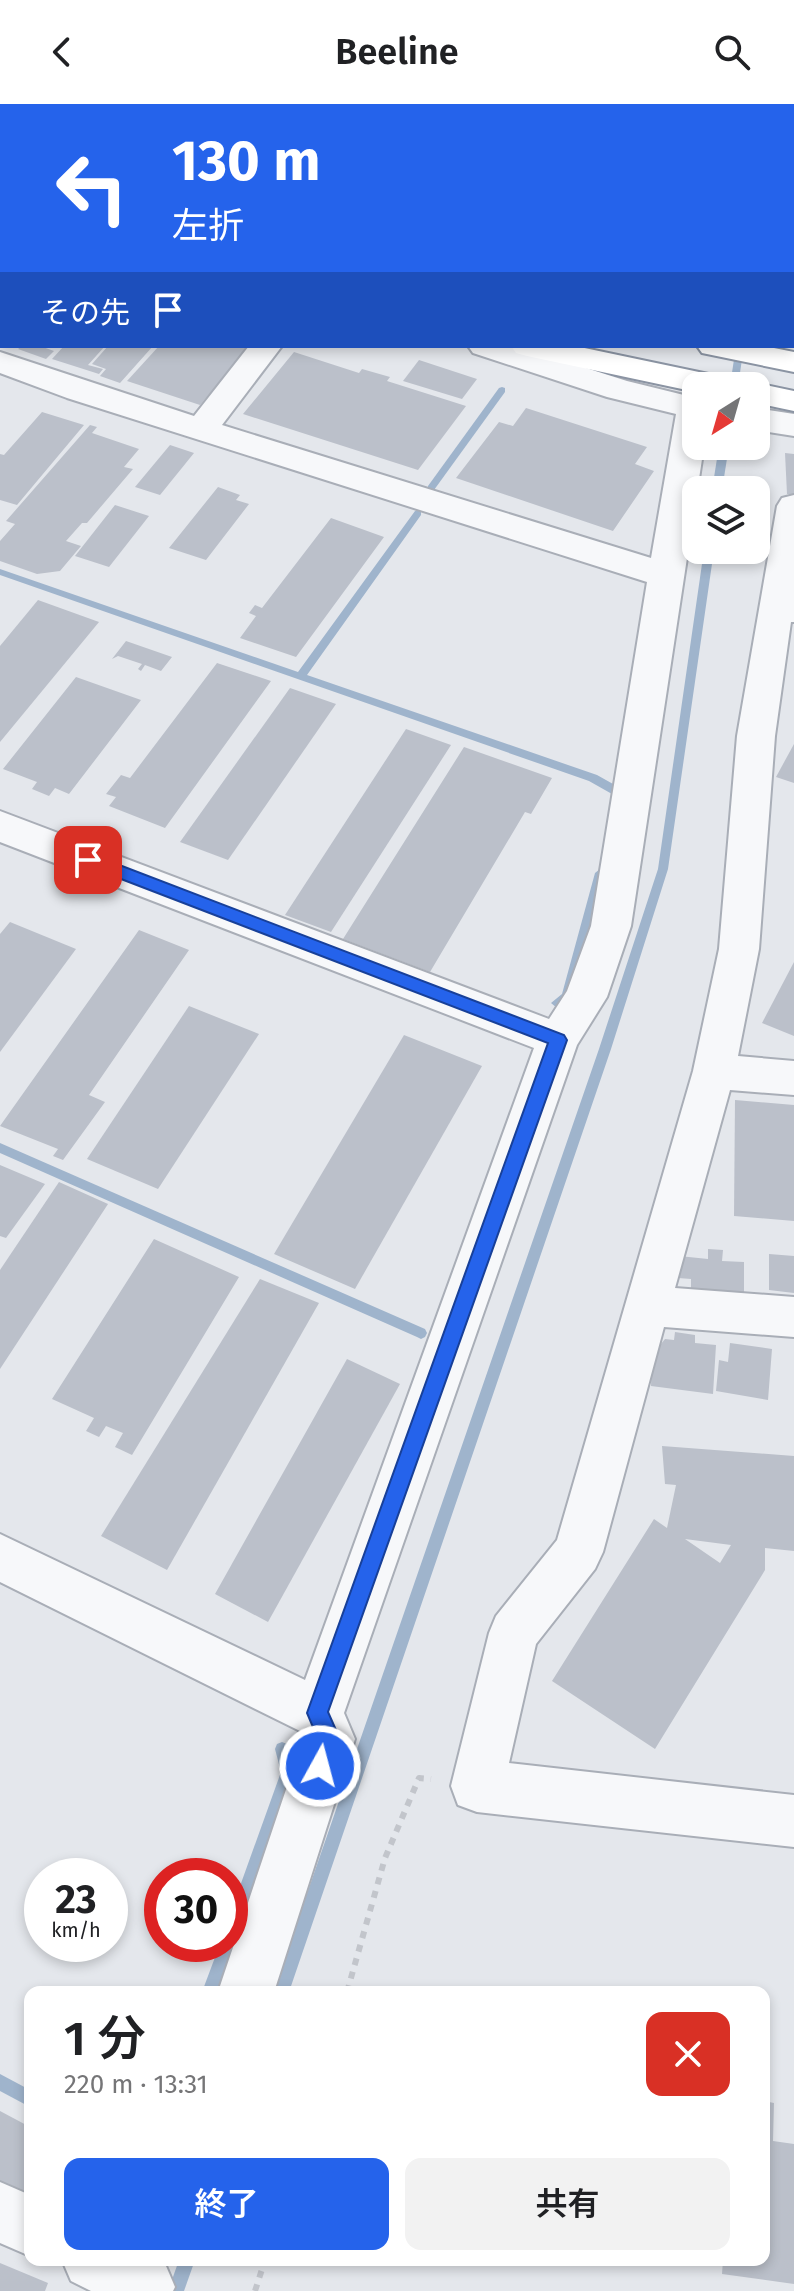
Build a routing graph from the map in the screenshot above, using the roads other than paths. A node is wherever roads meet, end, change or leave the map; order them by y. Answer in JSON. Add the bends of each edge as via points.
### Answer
{"nodes":[{"id":1,"x":264,"y":348,"type":"edge"},
{"id":2,"x":490,"y":348,"type":"edge"},
{"id":3,"x":536,"y":348,"type":"edge"},
{"id":4,"x":724,"y":348,"type":"edge"},
{"id":5,"x":0,"y":362,"type":"edge"},
{"id":6,"x":794,"y":362,"type":"edge"},
{"id":7,"x":682,"y":379,"type":"edge"},
{"id":8,"x":770,"y":396,"type":"edge"},
{"id":9,"x":794,"y":401,"type":"edge"},
{"id":10,"x":682,"y":407,"type":"edge"},
{"id":11,"x":770,"y":421,"type":"edge"},
{"id":12,"x":794,"y":425,"type":"edge"},
{"id":13,"x":201,"y":429,"type":"junction"},
{"id":14,"x":686,"y":460,"type":"edge"},
{"id":15,"x":794,"y":506,"type":"edge"},
{"id":16,"x":666,"y":575,"type":"junction"},
{"id":17,"x":784,"y":609,"type":"edge"},
{"id":18,"x":0,"y":826,"type":"edge"},
{"id":19,"x":558,"y":1040,"type":"junction"},
{"id":20,"x":714,"y":1071,"type":"junction"},
{"id":21,"x":794,"y":1078,"type":"edge"},
{"id":22,"x":649,"y":1306,"type":"junction"},
{"id":23,"x":794,"y":1317,"type":"edge"},
{"id":24,"x":0,"y":1557,"type":"edge"},
{"id":25,"x":318,"y":1713,"type":"junction"},
{"id":26,"x":794,"y":1821,"type":"edge"},
{"id":27,"x":248,"y":1986,"type":"edge"},
{"id":28,"x":0,"y":2211,"type":"edge"},
{"id":29,"x":24,"y":2224,"type":"edge"}],
"edges":[{"from":1,"to":13,"type":"street"},
{"from":2,"to":10,"type":"street"},
{"from":3,"to":7,"type":"highway"},
{"from":4,"to":6,"type":"highway"},
{"from":5,"to":13,"type":"street"},
{"from":8,"to":9,"type":"highway"},
{"from":11,"to":12,"type":"street"},
{"from":13,"to":16,"type":"street"},
{"from":14,"to":16,"type":"street"},
{"from":15,"to":17,"type":"street"},
{"from":16,"to":19,"type":"street","via":[[611,926],[586,997]]},
{"from":17,"to":20,"type":"street","via":[[756,736],[739,949]]},
{"from":18,"to":19,"type":"street"},
{"from":19,"to":25,"type":"street"},
{"from":20,"to":21,"type":"street"},
{"from":20,"to":22,"type":"street"},
{"from":22,"to":23,"type":"street"},
{"from":22,"to":26,"type":"street","via":[[578,1552],[514,1633],[477,1786]]},
{"from":24,"to":25,"type":"street"},
{"from":25,"to":27,"type":"street","via":[[329,1739]]},
{"from":28,"to":29,"type":"street"}]}
